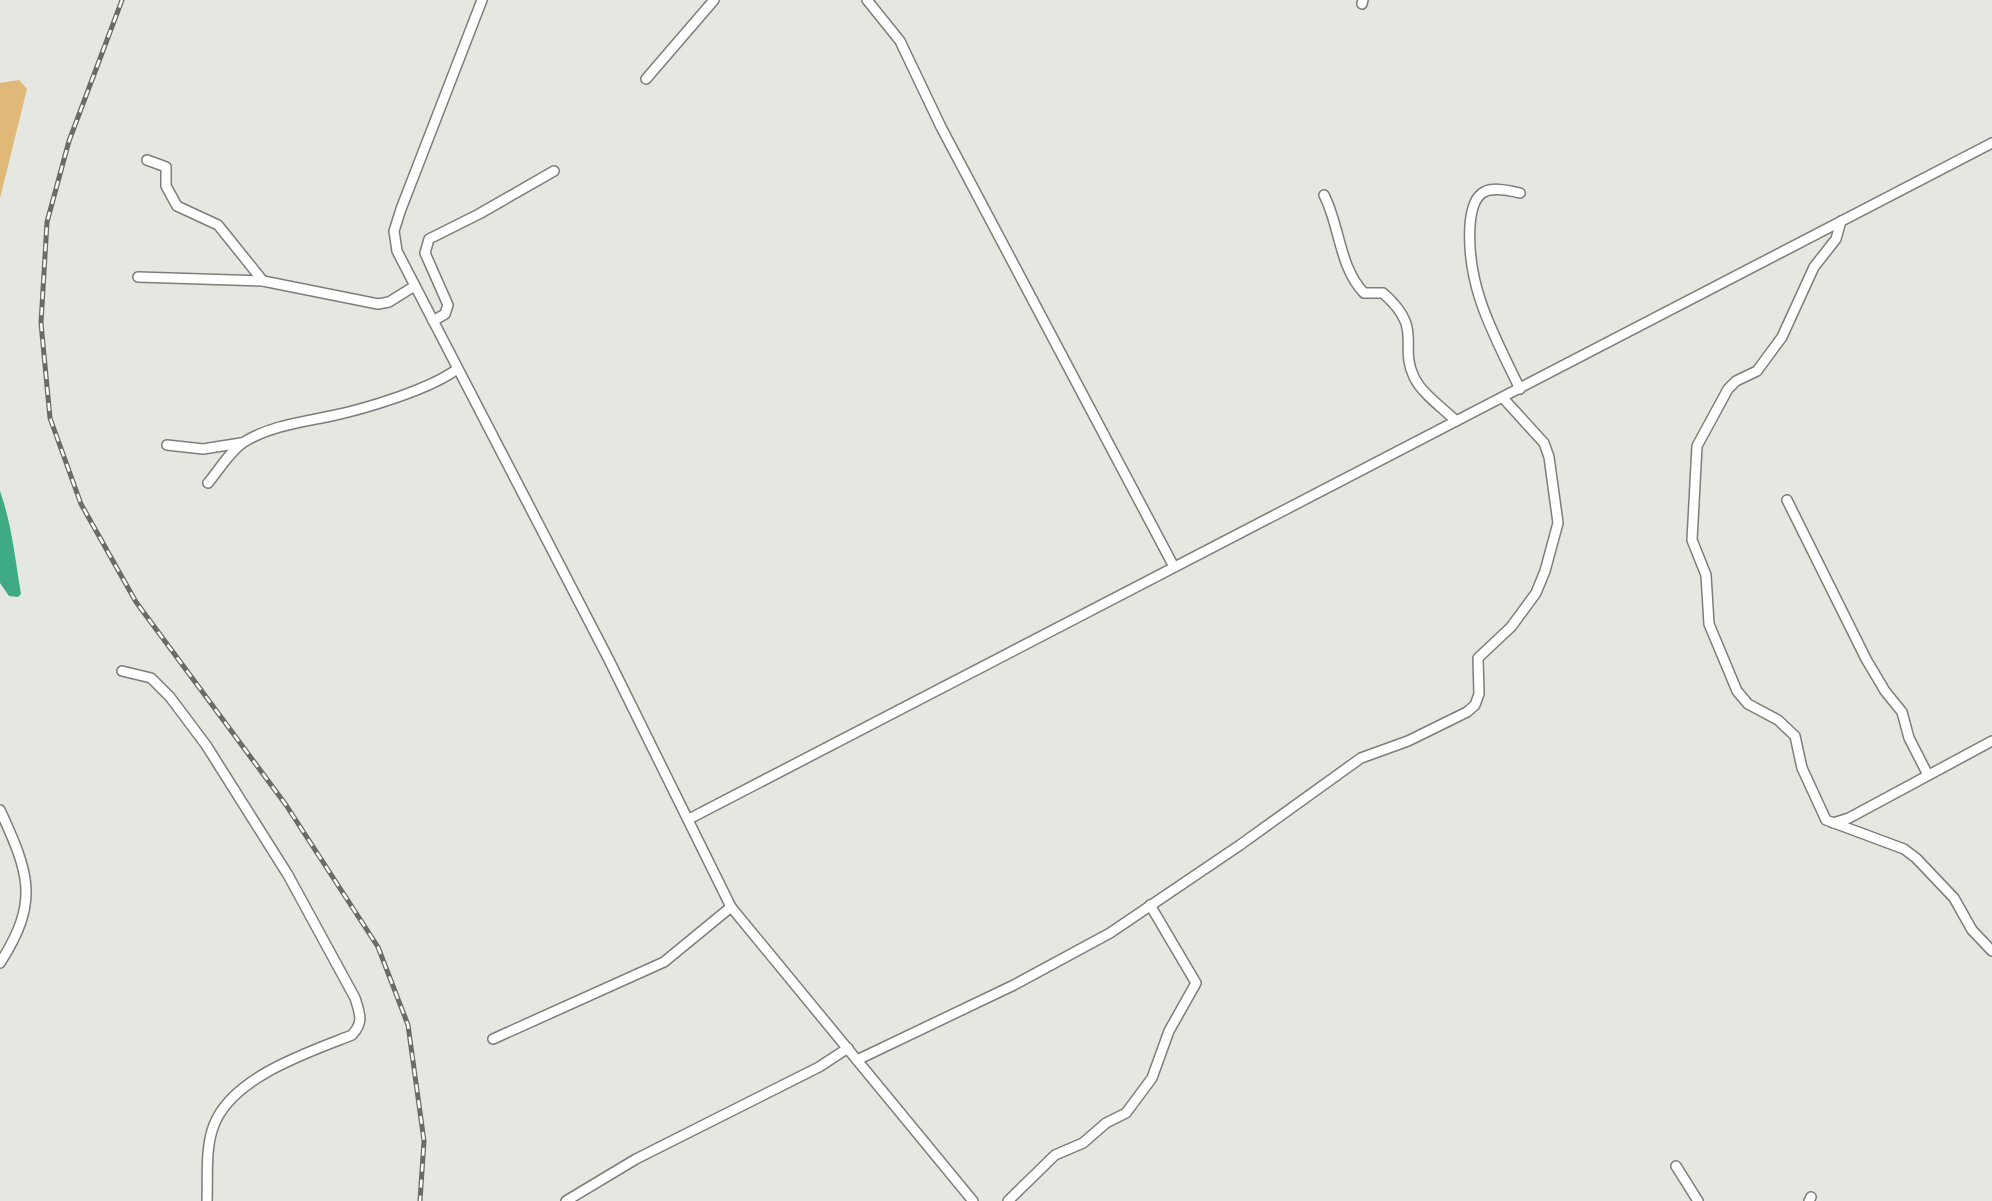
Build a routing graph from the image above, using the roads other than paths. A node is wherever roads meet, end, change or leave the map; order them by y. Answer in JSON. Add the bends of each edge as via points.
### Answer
{"nodes":[{"id":1,"x":482,"y":0,"type":"edge"},
{"id":2,"x":714,"y":0,"type":"edge"},
{"id":3,"x":867,"y":0,"type":"edge"},
{"id":4,"x":646,"y":79,"type":"dead end"},
{"id":5,"x":1992,"y":143,"type":"edge"},
{"id":6,"x":147,"y":160,"type":"dead end"},
{"id":7,"x":554,"y":171,"type":"dead end"},
{"id":8,"x":1520,"y":192,"type":"dead end"},
{"id":9,"x":1324,"y":195,"type":"dead end"},
{"id":10,"x":1841,"y":221,"type":"junction"},
{"id":11,"x":138,"y":276,"type":"dead end"},
{"id":12,"x":263,"y":281,"type":"junction"},
{"id":13,"x":413,"y":287,"type":"junction"},
{"id":14,"x":433,"y":321,"type":"junction"},
{"id":15,"x":457,"y":369,"type":"junction"},
{"id":16,"x":1520,"y":389,"type":"junction"},
{"id":17,"x":1503,"y":398,"type":"junction"},
{"id":18,"x":1456,"y":421,"type":"junction"},
{"id":19,"x":243,"y":443,"type":"junction"},
{"id":20,"x":167,"y":445,"type":"dead end"},
{"id":21,"x":208,"y":483,"type":"dead end"},
{"id":22,"x":1787,"y":500,"type":"dead end"},
{"id":23,"x":1173,"y":565,"type":"junction"},
{"id":24,"x":122,"y":671,"type":"dead end"},
{"id":25,"x":1992,"y":741,"type":"edge"},
{"id":26,"x":1928,"y":775,"type":"junction"},
{"id":27,"x":0,"y":810,"type":"edge"},
{"id":28,"x":689,"y":819,"type":"junction"},
{"id":29,"x":1833,"y":823,"type":"junction"},
{"id":30,"x":1150,"y":905,"type":"junction"},
{"id":31,"x":731,"y":907,"type":"junction"},
{"id":32,"x":1992,"y":951,"type":"edge"},
{"id":33,"x":0,"y":963,"type":"edge"},
{"id":34,"x":493,"y":1039,"type":"dead end"},
{"id":35,"x":848,"y":1048,"type":"junction"},
{"id":36,"x":857,"y":1060,"type":"junction"},
{"id":37,"x":1676,"y":1166,"type":"dead end"},
{"id":38,"x":207,"y":1201,"type":"edge"},
{"id":39,"x":566,"y":1201,"type":"edge"},
{"id":40,"x":973,"y":1201,"type":"edge"},
{"id":41,"x":1008,"y":1201,"type":"edge"},
{"id":42,"x":1698,"y":1201,"type":"edge"}],
"edges":[{"from":1,"to":13,"type":"street","via":[[394,231],[397,251]]},
{"from":2,"to":4,"type":"street"},
{"from":3,"to":23,"type":"street","via":[[900,41]]},
{"from":5,"to":10,"type":"street"},
{"from":6,"to":12,"type":"street","via":[[166,167],[166,186],[177,206],[218,225]]},
{"from":7,"to":14,"type":"street","via":[[429,239],[425,253],[448,305],[445,314]]},
{"from":8,"to":16,"type":"street","via":[[1490,189],[1479,194],[1473,204],[1469,245],[1475,292]]},
{"from":9,"to":18,"type":"street","via":[[1352,276],[1364,293],[1383,293],[1405,320],[1413,375]]},
{"from":10,"to":16,"type":"street"},
{"from":10,"to":29,"type":"street","via":[[1836,239],[1814,267],[1782,337],[1757,370],[1728,389],[1697,446],[1692,540],[1706,575],[1709,624],[1737,691],[1748,704],[1778,720],[1795,736],[1820,811]]},
{"from":11,"to":12,"type":"street"},
{"from":12,"to":13,"type":"street","via":[[378,304]]},
{"from":13,"to":14,"type":"street"},
{"from":14,"to":15,"type":"street"},
{"from":15,"to":19,"type":"street","via":[[420,388],[283,426]]},
{"from":15,"to":28,"type":"street"},
{"from":16,"to":17,"type":"street"},
{"from":17,"to":18,"type":"street"},
{"from":17,"to":30,"type":"street","via":[[1544,443],[1558,523],[1536,593],[1511,627],[1478,657],[1475,705],[1408,741],[1361,758]]},
{"from":18,"to":23,"type":"street"},
{"from":19,"to":20,"type":"street","via":[[203,449]]},
{"from":19,"to":21,"type":"street"},
{"from":22,"to":26,"type":"street","via":[[1866,659],[1902,712]]},
{"from":23,"to":28,"type":"street"},
{"from":24,"to":38,"type":"street","via":[[151,678],[206,745],[288,875],[361,1017],[352,1035],[261,1075],[221,1112],[211,1135]]},
{"from":25,"to":26,"type":"street"},
{"from":26,"to":29,"type":"street"},
{"from":27,"to":33,"type":"street","via":[[24,864],[27,882],[20,926]]},
{"from":28,"to":31,"type":"street"},
{"from":29,"to":32,"type":"street","via":[[1904,849],[1916,858],[1954,898],[1972,930]]},
{"from":30,"to":36,"type":"street","via":[[1110,933],[1014,985]]},
{"from":30,"to":41,"type":"street","via":[[1196,983],[1169,1031],[1152,1079],[1126,1113],[1083,1143],[1055,1155]]},
{"from":31,"to":34,"type":"street","via":[[664,962]]},
{"from":31,"to":35,"type":"street"},
{"from":35,"to":36,"type":"street"},
{"from":35,"to":39,"type":"street","via":[[636,1159]]},
{"from":36,"to":40,"type":"street"},
{"from":37,"to":42,"type":"street"}]}
